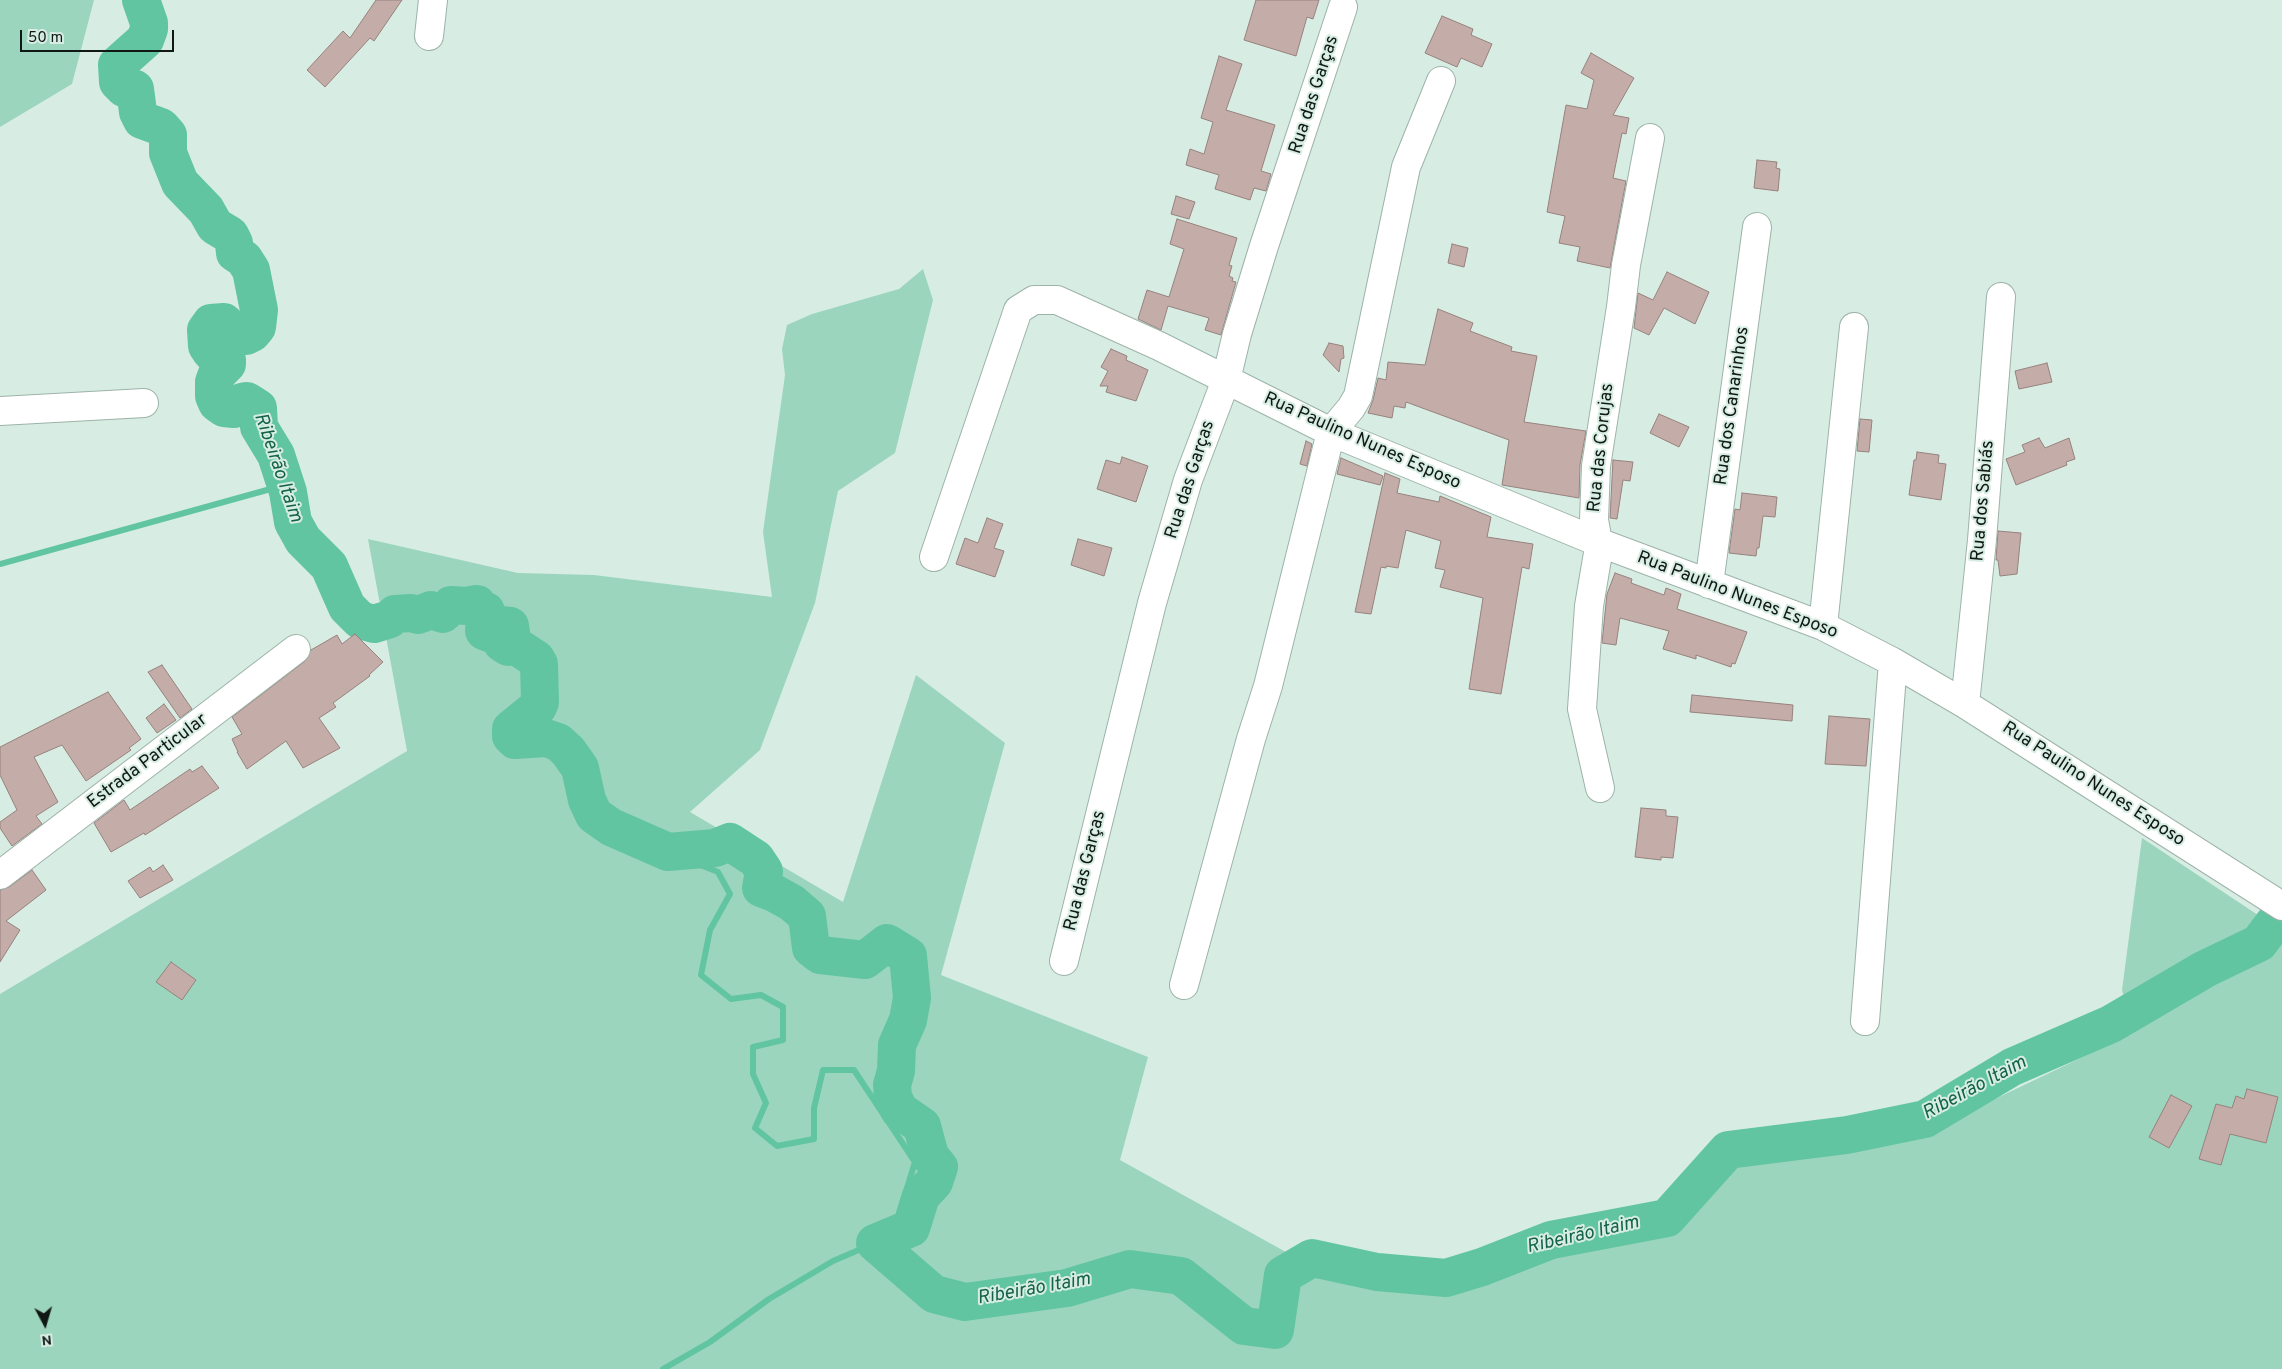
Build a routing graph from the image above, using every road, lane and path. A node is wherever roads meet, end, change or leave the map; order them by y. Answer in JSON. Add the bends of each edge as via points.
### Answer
{"nodes":[{"id":1,"x":433,"y":0,"type":"edge"},
{"id":2,"x":1343,"y":7,"type":"dead end"},
{"id":3,"x":429,"y":36,"type":"dead end"},
{"id":4,"x":1441,"y":81,"type":"dead end"},
{"id":5,"x":1650,"y":138,"type":"dead end"},
{"id":6,"x":1758,"y":227,"type":"dead end"},
{"id":7,"x":2000,"y":297,"type":"dead end"},
{"id":8,"x":1854,"y":327,"type":"dead end"},
{"id":9,"x":1226,"y":380,"type":"junction"},
{"id":10,"x":144,"y":403,"type":"dead end"},
{"id":11,"x":0,"y":411,"type":"edge"},
{"id":12,"x":1331,"y":432,"type":"junction"},
{"id":13,"x":1598,"y":542,"type":"junction"},
{"id":14,"x":934,"y":557,"type":"dead end"},
{"id":15,"x":1709,"y":584,"type":"junction"},
{"id":16,"x":1823,"y":626,"type":"junction"},
{"id":17,"x":296,"y":649,"type":"dead end"},
{"id":18,"x":1893,"y":662,"type":"junction"},
{"id":19,"x":1966,"y":704,"type":"junction"},
{"id":20,"x":1600,"y":788,"type":"dead end"},
{"id":21,"x":0,"y":875,"type":"edge"},
{"id":22,"x":2282,"y":906,"type":"edge"},
{"id":23,"x":1064,"y":960,"type":"dead end"},
{"id":24,"x":1184,"y":985,"type":"dead end"},
{"id":25,"x":1865,"y":1021,"type":"dead end"}],
"edges":[{"from":1,"to":3,"type":"street"},
{"from":2,"to":9,"type":"street","name":"Rua das Garças","via":[[1264,246]]},
{"from":4,"to":12,"type":"street","via":[[1406,167],[1358,396]]},
{"from":5,"to":13,"type":"street","name":"Rua das Corujas","via":[[1626,265],[1596,466],[1594,531]]},
{"from":6,"to":15,"type":"street","name":"Rua dos Canarinhos"},
{"from":7,"to":19,"type":"street","name":"Rua dos Sabiás"},
{"from":8,"to":16,"type":"street"},
{"from":9,"to":12,"type":"street","name":"Rua Paulino Nunes Esposo"},
{"from":9,"to":14,"type":"street","name":"Rua Paulino Nunes Esposo","via":[[1057,300],[1034,300],[1018,310]]},
{"from":9,"to":23,"type":"street","name":"Rua das Garças","via":[[1188,480],[1152,603]]},
{"from":10,"to":11,"type":"street"},
{"from":12,"to":13,"type":"street","name":"Rua Paulino Nunes Esposo"},
{"from":12,"to":24,"type":"street","via":[[1268,686]]},
{"from":13,"to":15,"type":"street","name":"Rua Paulino Nunes Esposo"},
{"from":13,"to":20,"type":"street","name":"Rua das Corujas","via":[[1589,606],[1582,709]]},
{"from":15,"to":16,"type":"street","name":"Rua Paulino Nunes Esposo"},
{"from":16,"to":18,"type":"street","name":"Rua Paulino Nunes Esposo"},
{"from":17,"to":21,"type":"street","name":"Estrada Particular"},
{"from":18,"to":19,"type":"street","name":"Rua Paulino Nunes Esposo"},
{"from":18,"to":25,"type":"street"},
{"from":19,"to":22,"type":"street","name":"Rua Paulino Nunes Esposo"}]}
